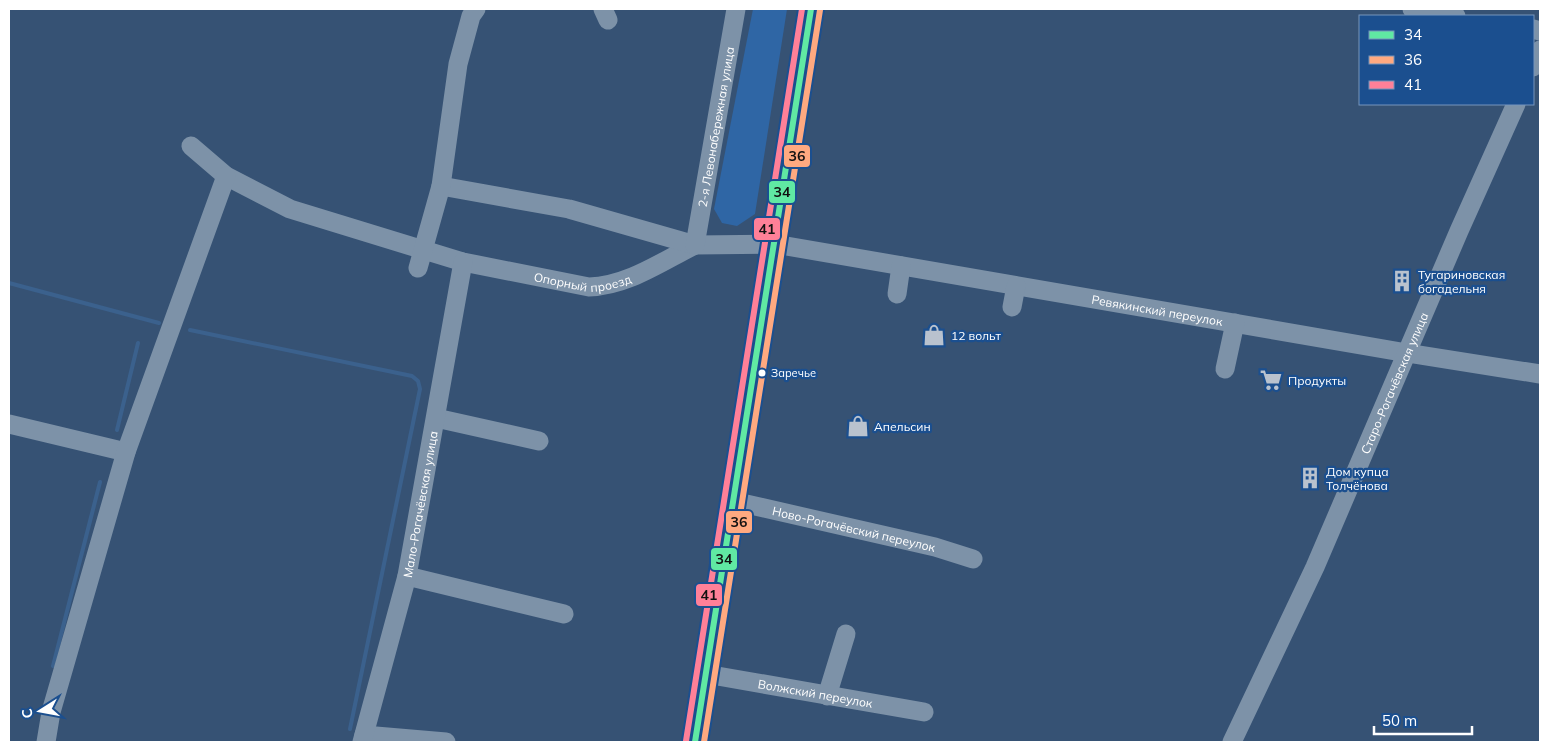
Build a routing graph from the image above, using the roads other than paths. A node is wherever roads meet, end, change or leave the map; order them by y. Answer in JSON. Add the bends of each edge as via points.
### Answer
{"nodes":[{"id":1,"x":476,"y":9,"type":"edge"},
{"id":2,"x":736,"y":9,"type":"edge"},
{"id":3,"x":811,"y":9,"type":"edge"},
{"id":4,"x":1412,"y":9,"type":"edge"},
{"id":5,"x":1450,"y":15,"type":"edge"},
{"id":6,"x":1540,"y":50,"type":"edge"},
{"id":7,"x":1534,"y":65,"type":"edge"},
{"id":8,"x":1516,"y":105,"type":"edge"},
{"id":9,"x":191,"y":146,"type":"dead end"},
{"id":10,"x":226,"y":176,"type":"junction"},
{"id":11,"x":441,"y":186,"type":"junction"},
{"id":12,"x":775,"y":244,"type":"junction"},
{"id":13,"x":695,"y":245,"type":"junction"},
{"id":14,"x":421,"y":259,"type":"junction"},
{"id":15,"x":463,"y":262,"type":"junction"},
{"id":16,"x":901,"y":266,"type":"junction"},
{"id":17,"x":1016,"y":286,"type":"junction"},
{"id":18,"x":897,"y":294,"type":"dead end"},
{"id":19,"x":1012,"y":307,"type":"dead end"},
{"id":20,"x":1235,"y":324,"type":"junction"},
{"id":21,"x":1407,"y":353,"type":"junction"},
{"id":22,"x":1225,"y":369,"type":"dead end"},
{"id":23,"x":1540,"y":374,"type":"edge"},
{"id":24,"x":436,"y":418,"type":"junction"},
{"id":25,"x":9,"y":424,"type":"edge"},
{"id":26,"x":539,"y":441,"type":"dead end"},
{"id":27,"x":126,"y":452,"type":"junction"},
{"id":28,"x":733,"y":500,"type":"junction"},
{"id":29,"x":973,"y":559,"type":"dead end"},
{"id":30,"x":407,"y":576,"type":"junction"},
{"id":31,"x":564,"y":614,"type":"dead end"},
{"id":32,"x":846,"y":634,"type":"dead end"},
{"id":33,"x":706,"y":674,"type":"junction"},
{"id":34,"x":826,"y":696,"type":"junction"},
{"id":35,"x":924,"y":712,"type":"dead end"},
{"id":36,"x":363,"y":738,"type":"edge"},
{"id":37,"x":46,"y":742,"type":"edge"},
{"id":38,"x":446,"y":742,"type":"edge"},
{"id":39,"x":695,"y":742,"type":"edge"},
{"id":40,"x":1232,"y":742,"type":"edge"}],
"edges":[{"from":1,"to":11,"type":"street","via":[[458,64]]},
{"from":2,"to":13,"type":"street","name":"2-я Левонабережная улица"},
{"from":3,"to":12,"type":"main road"},
{"from":4,"to":5,"type":"street"},
{"from":6,"to":7,"type":"street"},
{"from":8,"to":21,"type":"street","name":"Старо-Рогачёвская улица"},
{"from":9,"to":10,"type":"street","name":"Опорный проезд"},
{"from":10,"to":14,"type":"street","name":"Опорный проезд","via":[[290,209]]},
{"from":10,"to":27,"type":"street"},
{"from":11,"to":13,"type":"street","via":[[569,209]]},
{"from":11,"to":14,"type":"street"},
{"from":12,"to":13,"type":"street","name":"Ревякинский переулок"},
{"from":12,"to":16,"type":"street","name":"Ревякинский переулок"},
{"from":12,"to":28,"type":"main road"},
{"from":13,"to":15,"type":"street","name":"Опорный проезд","via":[[622,282],[603,287]]},
{"from":14,"to":15,"type":"street","name":"Опорный проезд"},
{"from":15,"to":24,"type":"street","name":"Мало-Рогачёвская улица"},
{"from":16,"to":17,"type":"street","name":"Ревякинский переулок"},
{"from":16,"to":18,"type":"street"},
{"from":17,"to":19,"type":"street"},
{"from":17,"to":20,"type":"street","name":"Ревякинский переулок"},
{"from":20,"to":21,"type":"street","name":"Ревякинский переулок"},
{"from":20,"to":22,"type":"street"},
{"from":21,"to":23,"type":"street","name":"Ревякинский переулок"},
{"from":21,"to":40,"type":"street","name":"Старо-Рогачёвская улица","via":[[1315,567]]},
{"from":24,"to":26,"type":"street"},
{"from":24,"to":30,"type":"street","name":"Мало-Рогачёвская улица"},
{"from":25,"to":27,"type":"street"},
{"from":27,"to":37,"type":"street","via":[[51,712]]},
{"from":28,"to":29,"type":"street","name":"Ново-Рогачёвский переулок","via":[[935,547]]},
{"from":28,"to":33,"type":"main road"},
{"from":30,"to":31,"type":"street"},
{"from":30,"to":36,"type":"street","name":"Мало-Рогачёвская улица"},
{"from":32,"to":34,"type":"street"},
{"from":33,"to":34,"type":"street","name":"Волжский переулок"},
{"from":33,"to":39,"type":"main road"},
{"from":34,"to":35,"type":"street","name":"Волжский переулок"},
{"from":36,"to":38,"type":"street"}]}
